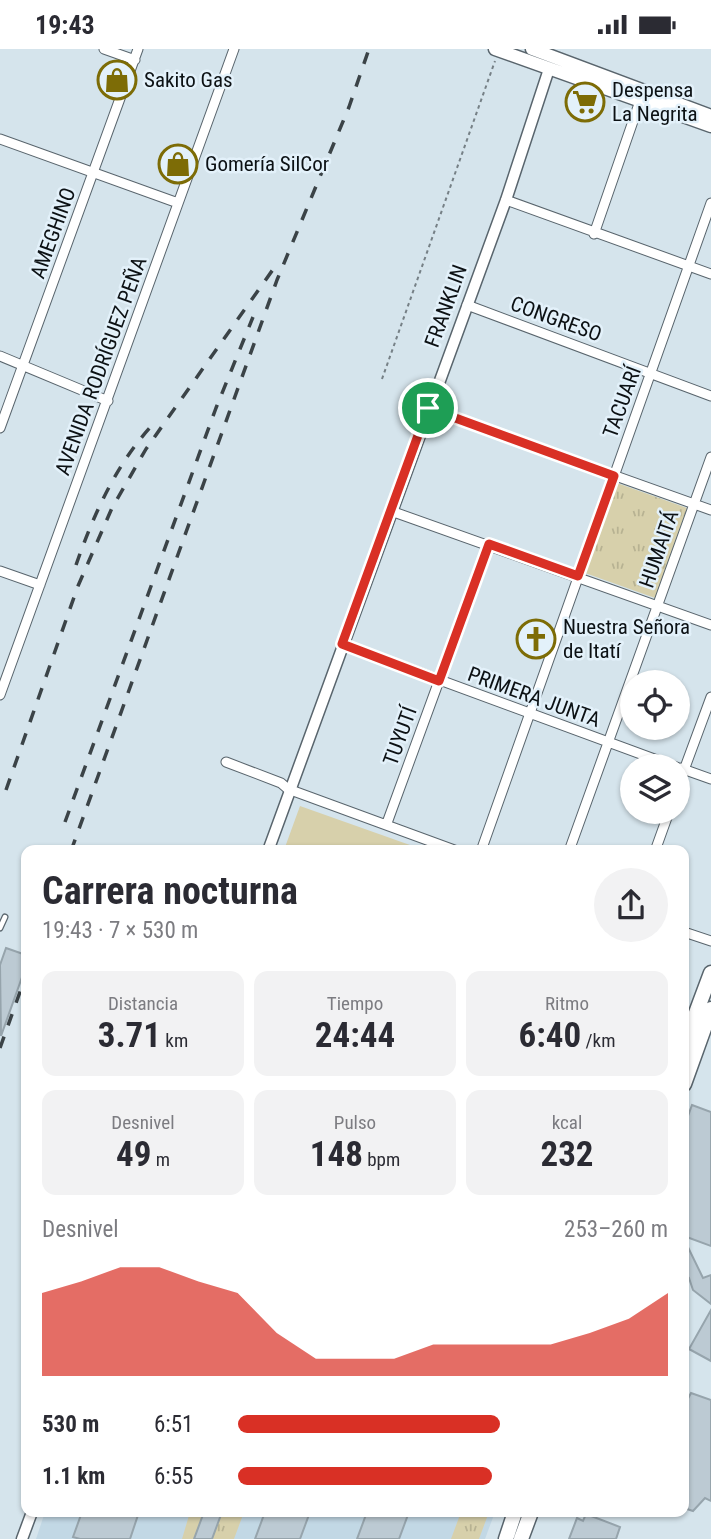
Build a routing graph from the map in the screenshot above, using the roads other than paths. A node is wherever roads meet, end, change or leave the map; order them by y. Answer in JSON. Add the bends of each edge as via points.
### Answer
{"nodes":[{"id":1,"x":104,"y":49,"type":"edge"},
{"id":2,"x":138,"y":49,"type":"edge"},
{"id":3,"x":234,"y":49,"type":"edge"},
{"id":4,"x":532,"y":49,"type":"edge"},
{"id":5,"x":497,"y":50,"type":"edge"},
{"id":6,"x":552,"y":58,"type":"edge"},
{"id":7,"x":135,"y":60,"type":"junction"},
{"id":8,"x":640,"y":101,"type":"junction"},
{"id":9,"x":711,"y":115,"type":"edge"},
{"id":10,"x":711,"y":127,"type":"edge"},
{"id":11,"x":0,"y":139,"type":"edge"},
{"id":12,"x":93,"y":173,"type":"junction"},
{"id":13,"x":506,"y":200,"type":"junction"},
{"id":14,"x":178,"y":203,"type":"junction"},
{"id":15,"x":711,"y":203,"type":"edge"},
{"id":16,"x":594,"y":234,"type":"junction"},
{"id":17,"x":689,"y":266,"type":"junction"},
{"id":18,"x":711,"y":274,"type":"edge"},
{"id":19,"x":467,"y":305,"type":"junction"},
{"id":20,"x":0,"y":356,"type":"edge"},
{"id":21,"x":23,"y":364,"type":"junction"},
{"id":22,"x":651,"y":373,"type":"junction"},
{"id":23,"x":711,"y":396,"type":"edge"},
{"id":24,"x":107,"y":401,"type":"junction"},
{"id":25,"x":428,"y":408,"type":"junction"},
{"id":26,"x":0,"y":428,"type":"edge"},
{"id":27,"x":711,"y":457,"type":"edge"},
{"id":28,"x":614,"y":476,"type":"junction"},
{"id":29,"x":694,"y":503,"type":"junction"},
{"id":30,"x":711,"y":510,"type":"edge"},
{"id":31,"x":391,"y":511,"type":"junction"},
{"id":32,"x":489,"y":544,"type":"junction"},
{"id":33,"x":0,"y":571,"type":"edge"},
{"id":34,"x":578,"y":576,"type":"junction"},
{"id":35,"x":40,"y":585,"type":"junction"},
{"id":36,"x":658,"y":607,"type":"junction"},
{"id":37,"x":711,"y":625,"type":"edge"},
{"id":38,"x":342,"y":644,"type":"junction"},
{"id":39,"x":439,"y":681,"type":"junction"},
{"id":40,"x":0,"y":695,"type":"edge"},
{"id":41,"x":711,"y":697,"type":"edge"},
{"id":42,"x":528,"y":713,"type":"junction"},
{"id":43,"x":608,"y":744,"type":"junction"},
{"id":44,"x":638,"y":754,"type":"edge"},
{"id":45,"x":685,"y":754,"type":"edge"},
{"id":46,"x":226,"y":762,"type":"dead end"},
{"id":47,"x":690,"y":772,"type":"edge"},
{"id":48,"x":711,"y":779,"type":"edge"},
{"id":49,"x":288,"y":789,"type":"junction"},
{"id":50,"x":387,"y":823,"type":"junction"},
{"id":51,"x":665,"y":824,"type":"edge"},
{"id":52,"x":270,"y":845,"type":"edge"},
{"id":53,"x":442,"y":845,"type":"edge"},
{"id":54,"x":483,"y":845,"type":"edge"},
{"id":55,"x":571,"y":845,"type":"edge"},
{"id":56,"x":657,"y":845,"type":"edge"},
{"id":57,"x":5,"y":917,"type":"dead end"},
{"id":58,"x":0,"y":928,"type":"edge"},
{"id":59,"x":689,"y":934,"type":"edge"},
{"id":60,"x":711,"y":941,"type":"edge"},
{"id":61,"x":711,"y":973,"type":"edge"},
{"id":62,"x":711,"y":1009,"type":"edge"},
{"id":63,"x":689,"y":1032,"type":"edge"},
{"id":64,"x":689,"y":1070,"type":"edge"},
{"id":65,"x":30,"y":1517,"type":"edge"},
{"id":66,"x":513,"y":1517,"type":"edge"},
{"id":67,"x":529,"y":1517,"type":"edge"},
{"id":68,"x":22,"y":1539,"type":"edge"},
{"id":69,"x":506,"y":1539,"type":"edge"},
{"id":70,"x":521,"y":1539,"type":"edge"}],
"edges":[{"from":1,"to":7,"type":"street"},
{"from":2,"to":7,"type":"street","name":"AMEGHINO"},
{"from":3,"to":14,"type":"street","name":"AVENIDA RODRÍGUEZ PEÑA"},
{"from":4,"to":6,"type":"main road"},
{"from":5,"to":6,"type":"main road"},
{"from":6,"to":8,"type":"main road"},
{"from":6,"to":9,"type":"main road"},
{"from":6,"to":13,"type":"street","name":"FRANKLIN"},
{"from":7,"to":12,"type":"street","name":"AMEGHINO"},
{"from":8,"to":10,"type":"main road"},
{"from":8,"to":16,"type":"street"},
{"from":11,"to":12,"type":"street"},
{"from":12,"to":14,"type":"street"},
{"from":12,"to":21,"type":"street","name":"AMEGHINO"},
{"from":13,"to":16,"type":"street"},
{"from":13,"to":19,"type":"street","name":"FRANKLIN"},
{"from":14,"to":24,"type":"street","name":"AVENIDA RODRÍGUEZ PEÑA"},
{"from":15,"to":17,"type":"street","name":"TACUARÍ"},
{"from":16,"to":17,"type":"street"},
{"from":17,"to":18,"type":"street"},
{"from":17,"to":22,"type":"street","name":"TACUARÍ"},
{"from":19,"to":22,"type":"street","name":"CONGRESO"},
{"from":19,"to":25,"type":"street","name":"FRANKLIN"},
{"from":20,"to":21,"type":"street"},
{"from":21,"to":24,"type":"street"},
{"from":21,"to":26,"type":"street","name":"AMEGHINO"},
{"from":22,"to":23,"type":"street","name":"CONGRESO"},
{"from":22,"to":28,"type":"street","name":"TACUARÍ"},
{"from":24,"to":35,"type":"street","name":"AVENIDA RODRÍGUEZ PEÑA"},
{"from":25,"to":28,"type":"street"},
{"from":25,"to":31,"type":"street","name":"FRANKLIN"},
{"from":27,"to":29,"type":"street","name":"HUMAITÁ"},
{"from":28,"to":29,"type":"street"},
{"from":28,"to":34,"type":"street","name":"TACUARÍ"},
{"from":29,"to":30,"type":"street"},
{"from":29,"to":36,"type":"street","name":"HUMAITÁ"},
{"from":31,"to":32,"type":"street"},
{"from":31,"to":38,"type":"street","name":"FRANKLIN"},
{"from":32,"to":34,"type":"street"},
{"from":32,"to":39,"type":"street","name":"TUYUTÍ"},
{"from":33,"to":35,"type":"street"},
{"from":34,"to":36,"type":"street"},
{"from":34,"to":42,"type":"street","name":"TACUARÍ"},
{"from":35,"to":40,"type":"street","name":"AVENIDA RODRÍGUEZ PEÑA"},
{"from":36,"to":37,"type":"street"},
{"from":36,"to":43,"type":"street","name":"HUMAITÁ"},
{"from":38,"to":39,"type":"street","name":"PRIMERA JUNTA"},
{"from":38,"to":49,"type":"street","name":"FRANKLIN"},
{"from":39,"to":42,"type":"street","name":"PRIMERA JUNTA"},
{"from":39,"to":50,"type":"street","name":"TUYUTÍ"},
{"from":41,"to":45,"type":"street"},
{"from":42,"to":43,"type":"street","name":"PRIMERA JUNTA"},
{"from":42,"to":54,"type":"street","name":"TACUARÍ"},
{"from":43,"to":44,"type":"street","name":"PRIMERA JUNTA"},
{"from":43,"to":55,"type":"street","name":"HUMAITÁ"},
{"from":46,"to":49,"type":"street"},
{"from":47,"to":48,"type":"street","name":"PRIMERA JUNTA"},
{"from":49,"to":50,"type":"street"},
{"from":49,"to":52,"type":"street","name":"FRANKLIN"},
{"from":50,"to":53,"type":"street"},
{"from":51,"to":56,"type":"street"},
{"from":57,"to":58,"type":"lane"},
{"from":59,"to":60,"type":"street"},
{"from":61,"to":63,"type":"main road"},
{"from":62,"to":64,"type":"main road"},
{"from":65,"to":68,"type":"street"},
{"from":66,"to":69,"type":"main road"},
{"from":67,"to":70,"type":"main road"}]}
